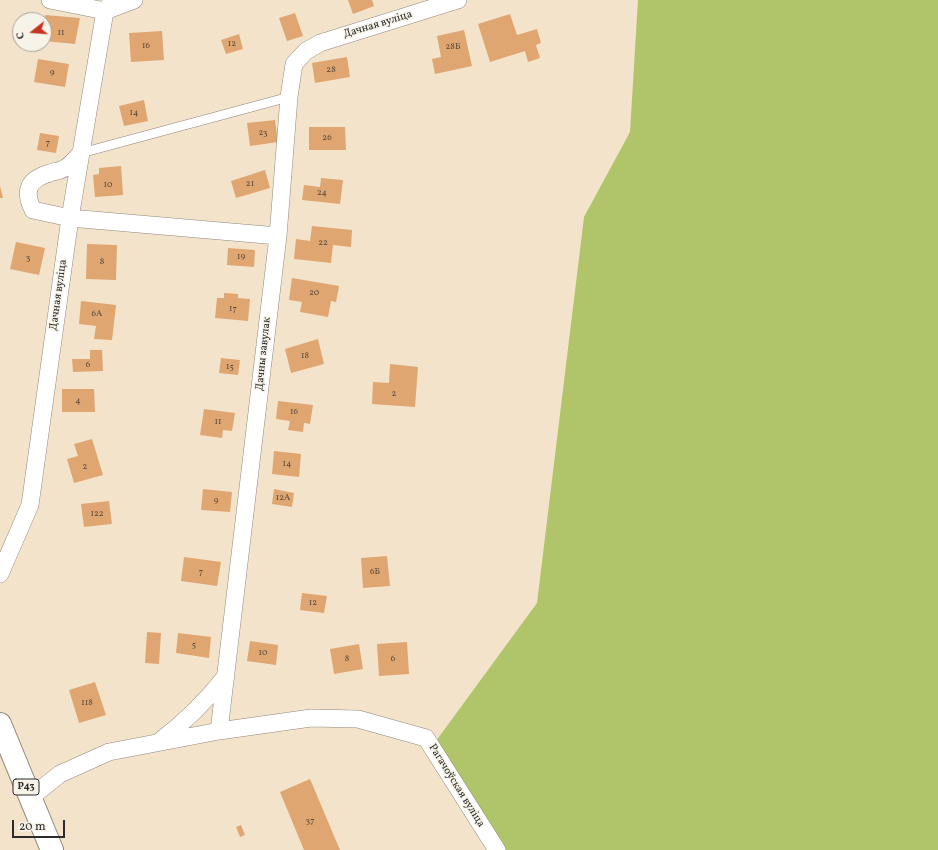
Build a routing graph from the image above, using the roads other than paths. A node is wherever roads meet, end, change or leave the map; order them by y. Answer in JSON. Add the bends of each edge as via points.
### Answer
{"nodes":[{"id":1,"x":50,"y":0,"type":"edge"},
{"id":2,"x":134,"y":0,"type":"edge"},
{"id":3,"x":458,"y":0,"type":"edge"},
{"id":4,"x":109,"y":5,"type":"edge"},
{"id":5,"x":320,"y":43,"type":"joint"},
{"id":6,"x":290,"y":97,"type":"junction"},
{"id":7,"x":81,"y":153,"type":"junction"},
{"id":8,"x":70,"y":218,"type":"junction"},
{"id":9,"x":278,"y":236,"type":"junction"},
{"id":10,"x":0,"y":574,"type":"edge"},
{"id":11,"x":226,"y":676,"type":"junction"},
{"id":12,"x":0,"y":724,"type":"edge"},
{"id":13,"x":219,"y":731,"type":"junction"},
{"id":14,"x":156,"y":743,"type":"junction"},
{"id":15,"x":31,"y":797,"type":"junction"},
{"id":16,"x":52,"y":850,"type":"edge"},
{"id":17,"x":497,"y":850,"type":"edge"}],
"edges":[{"from":1,"to":4,"type":"street"},
{"from":2,"to":4,"type":"street"},
{"from":3,"to":5,"type":"street","name":"Дачная вуліца"},
{"from":4,"to":7,"type":"street","name":"Дачная вуліца"},
{"from":5,"to":6,"type":"street","name":"Дачны завулак","via":[[306,51],[294,64]]},
{"from":6,"to":7,"type":"lane"},
{"from":6,"to":9,"type":"street","name":"Дачны завулак"},
{"from":7,"to":8,"type":"street","name":"Дачная вуліца"},
{"from":7,"to":8,"type":"street","via":[[65,168],[38,177],[28,190],[28,200],[33,210]]},
{"from":8,"to":9,"type":"street"},
{"from":8,"to":10,"type":"street","name":"Дачная вуліца","via":[[30,505]]},
{"from":9,"to":11,"type":"street","name":"Дачны завулак"},
{"from":11,"to":13,"type":"street","name":"Дачны завулак"},
{"from":11,"to":14,"type":"street","via":[[210,697],[185,722]]},
{"from":12,"to":15,"type":"main road","number":"Р43"},
{"from":13,"to":14,"type":"street"},
{"from":13,"to":17,"type":"street","name":"Рагачоўская вуліца","via":[[311,718],[358,718],[426,738]]},
{"from":14,"to":15,"type":"street","via":[[109,752],[60,774]]},
{"from":15,"to":16,"type":"main road","number":"Р43"}]}
